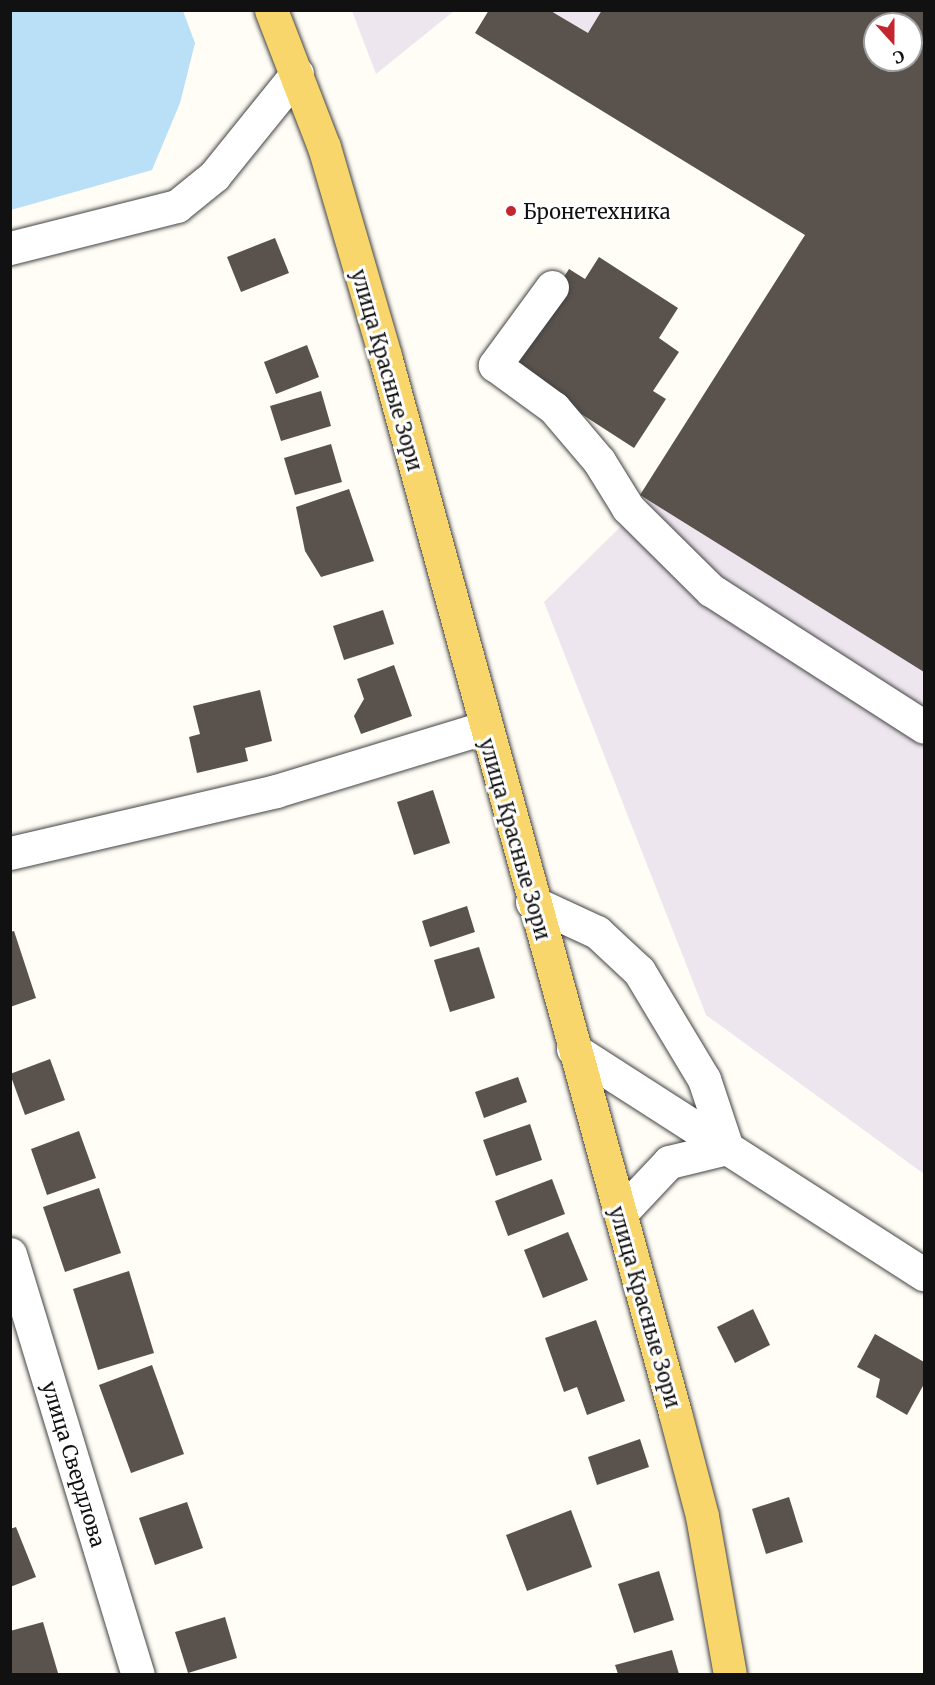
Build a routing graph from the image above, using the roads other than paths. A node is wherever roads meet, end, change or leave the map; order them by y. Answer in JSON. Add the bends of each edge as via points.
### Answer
{"nodes":[{"id":1,"x":271,"y":10,"type":"edge"},
{"id":2,"x":297,"y":73,"type":"junction"},
{"id":3,"x":10,"y":248,"type":"edge"},
{"id":4,"x":552,"y":287,"type":"dead end"},
{"id":5,"x":924,"y":727,"type":"edge"},
{"id":6,"x":484,"y":728,"type":"junction"},
{"id":7,"x":10,"y":853,"type":"edge"},
{"id":8,"x":532,"y":902,"type":"junction"},
{"id":9,"x":573,"y":1049,"type":"junction"},
{"id":10,"x":727,"y":1148,"type":"junction"},
{"id":11,"x":620,"y":1214,"type":"junction"},
{"id":12,"x":10,"y":1254,"type":"edge"},
{"id":13,"x":924,"y":1274,"type":"edge"},
{"id":14,"x":138,"y":1674,"type":"edge"},
{"id":15,"x":730,"y":1674,"type":"edge"}],
"edges":[{"from":1,"to":2,"type":"main road","name":"улица Красные Зори"},
{"from":2,"to":3,"type":"street","via":[[214,176],[177,206]]},
{"from":2,"to":6,"type":"main road","name":"улица Красные Зори","via":[[385,356]]},
{"from":4,"to":5,"type":"street","via":[[495,365],[554,408],[599,461],[628,508],[711,590]]},
{"from":6,"to":7,"type":"street","via":[[276,790]]},
{"from":6,"to":8,"type":"main road","name":"улица Красные Зори"},
{"from":8,"to":9,"type":"main road","name":"улица Красные Зори"},
{"from":8,"to":10,"type":"street","via":[[597,932],[639,971],[704,1079]]},
{"from":9,"to":10,"type":"street"},
{"from":9,"to":11,"type":"main road","name":"улица Красные Зори"},
{"from":10,"to":11,"type":"street","via":[[669,1162]]},
{"from":10,"to":13,"type":"street"},
{"from":11,"to":15,"type":"main road","name":"улица Красные Зори","via":[[702,1516]]},
{"from":12,"to":14,"type":"street","name":"улица Свердлова"}]}
